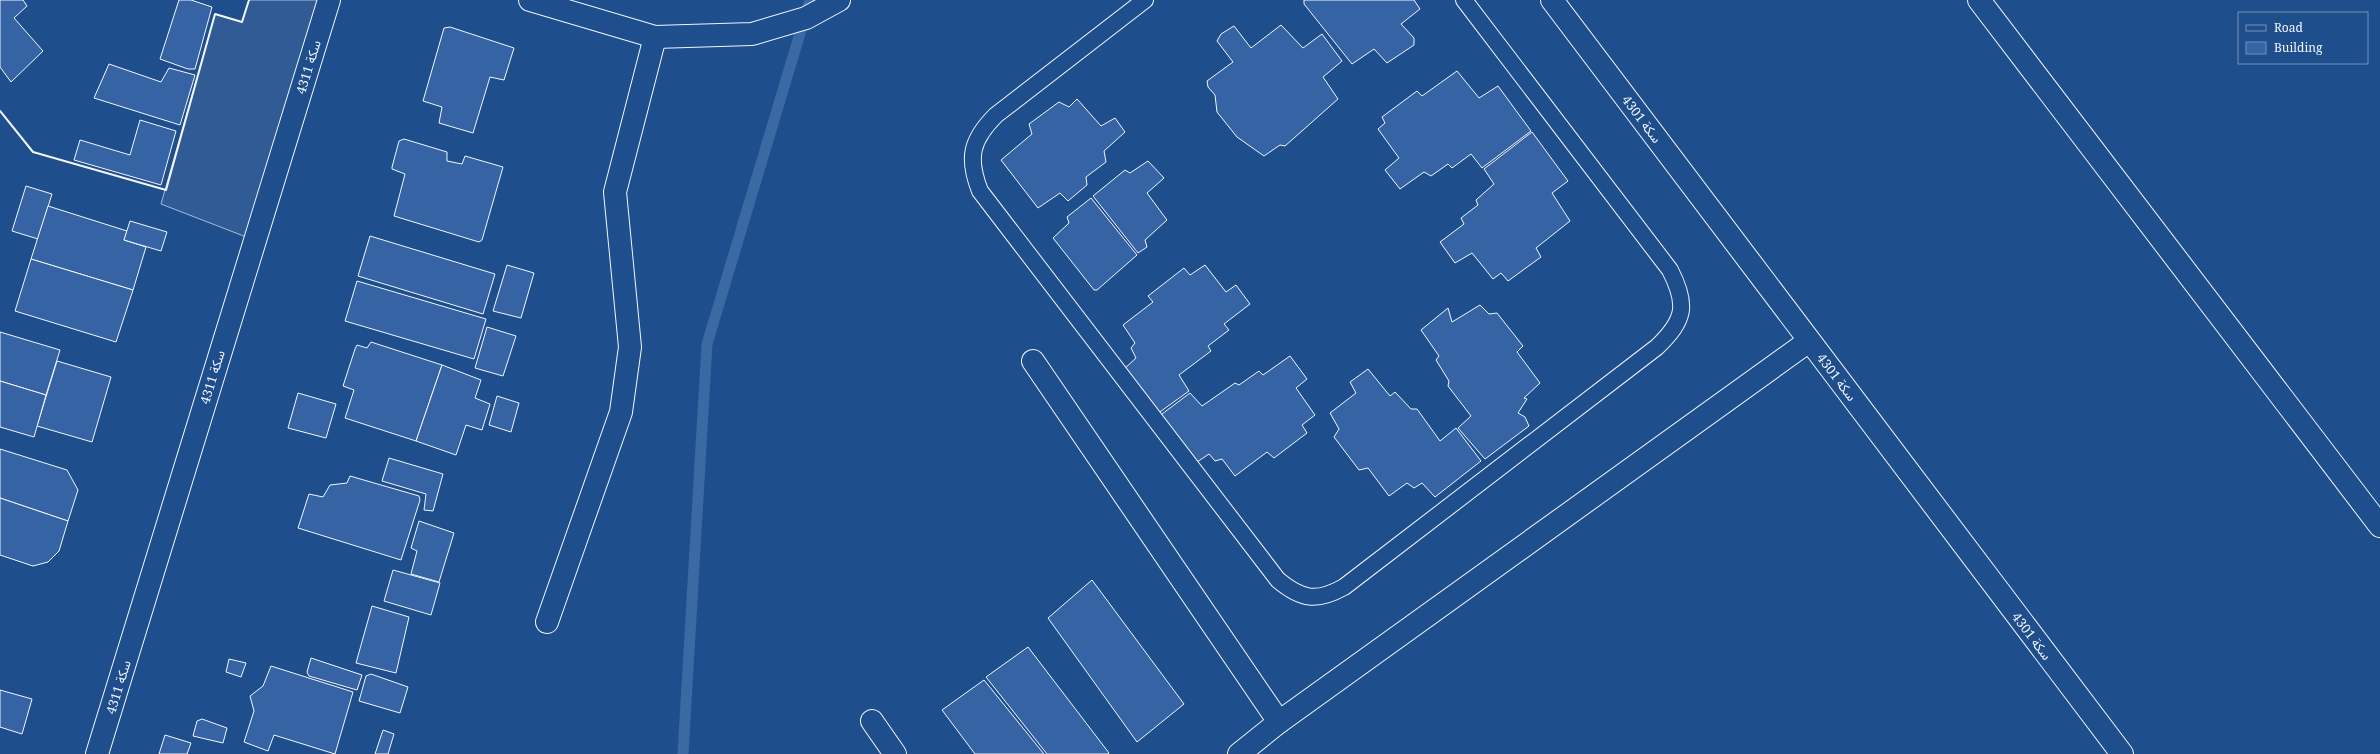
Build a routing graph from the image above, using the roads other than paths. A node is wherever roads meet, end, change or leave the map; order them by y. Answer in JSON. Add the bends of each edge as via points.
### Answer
{"nodes":[{"id":1,"x":329,"y":0,"type":"edge"},
{"id":2,"x":530,"y":0,"type":"edge"},
{"id":3,"x":839,"y":0,"type":"edge"},
{"id":4,"x":1145,"y":0,"type":"edge"},
{"id":5,"x":1464,"y":0,"type":"edge"},
{"id":6,"x":1552,"y":0,"type":"edge"},
{"id":7,"x":1979,"y":0,"type":"edge"},
{"id":8,"x":655,"y":37,"type":"junction"},
{"id":9,"x":1809,"y":341,"type":"junction"},
{"id":10,"x":1032,"y":361,"type":"dead end"},
{"id":11,"x":2380,"y":526,"type":"edge"},
{"id":12,"x":546,"y":622,"type":"dead end"},
{"id":13,"x":872,"y":721,"type":"dead end"},
{"id":14,"x":1280,"y":722,"type":"junction"},
{"id":15,"x":97,"y":754,"type":"edge"},
{"id":16,"x":895,"y":754,"type":"edge"},
{"id":17,"x":1239,"y":754,"type":"edge"},
{"id":18,"x":2122,"y":754,"type":"edge"}],
"edges":[{"from":1,"to":15,"type":"street","name":"سكة 4311"},
{"from":2,"to":8,"type":"street"},
{"from":3,"to":8,"type":"street","via":[[806,18],[752,34]]},
{"from":4,"to":5,"type":"lane","via":[[996,115],[981,130],[973,150],[972,171],[980,191],[1278,580],[1292,592],[1310,598],[1328,596],[1344,587],[1651,352],[1673,331],[1682,311],[1680,290],[1670,270]]},
{"from":6,"to":9,"type":"street","name":"سكة 4301"},
{"from":7,"to":11,"type":"street"},
{"from":8,"to":12,"type":"street","via":[[615,192],[630,347],[622,412]]},
{"from":9,"to":14,"type":"street"},
{"from":9,"to":18,"type":"street","name":"سكة 4301"},
{"from":10,"to":14,"type":"street"},
{"from":13,"to":16,"type":"street"},
{"from":14,"to":17,"type":"street"}]}
